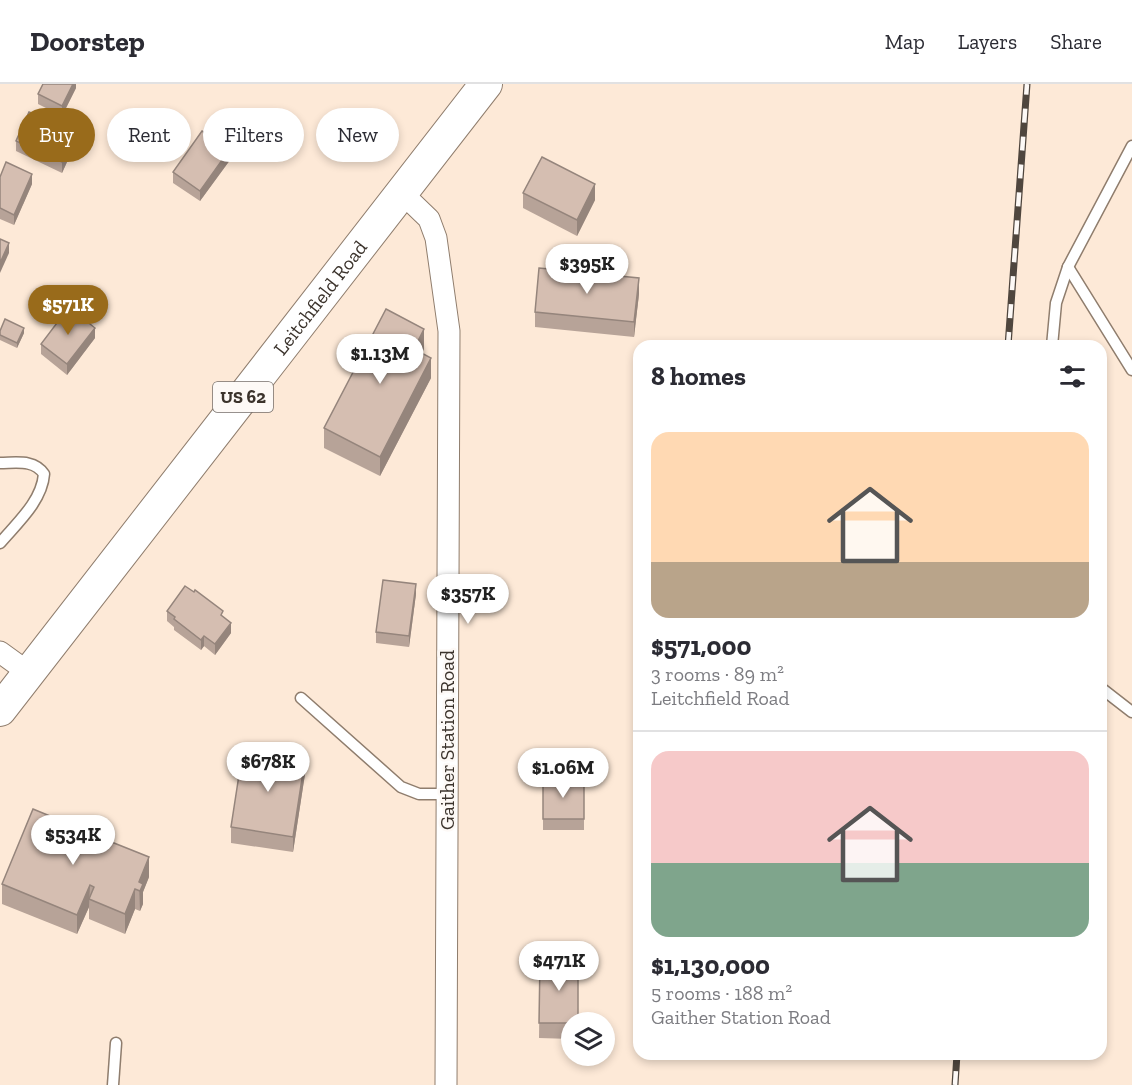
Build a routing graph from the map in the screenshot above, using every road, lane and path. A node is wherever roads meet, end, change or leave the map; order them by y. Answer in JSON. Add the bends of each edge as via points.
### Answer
{"nodes":[{"id":1,"x":486,"y":84,"type":"edge"},
{"id":2,"x":1132,"y":146,"type":"edge"},
{"id":3,"x":402,"y":193,"type":"junction"},
{"id":4,"x":1068,"y":267,"type":"junction"},
{"id":5,"x":1053,"y":340,"type":"edge"},
{"id":6,"x":1132,"y":370,"type":"edge"},
{"id":7,"x":0,"y":463,"type":"edge"},
{"id":8,"x":0,"y":543,"type":"edge"},
{"id":9,"x":0,"y":652,"type":"edge"},
{"id":10,"x":29,"y":673,"type":"junction"},
{"id":11,"x":1107,"y":693,"type":"edge"},
{"id":12,"x":301,"y":698,"type":"dead end"},
{"id":13,"x":0,"y":710,"type":"edge"},
{"id":14,"x":1132,"y":712,"type":"edge"},
{"id":15,"x":447,"y":795,"type":"junction"},
{"id":16,"x":116,"y":1043,"type":"dead end"},
{"id":17,"x":113,"y":1085,"type":"edge"},
{"id":18,"x":446,"y":1085,"type":"edge"}],
"edges":[{"from":1,"to":3,"type":"main road","name":"Leitchfield Road","number":"US 62"},
{"from":2,"to":4,"type":"lane"},
{"from":3,"to":10,"type":"main road","name":"Leitchfield Road","number":"US 62"},
{"from":3,"to":15,"type":"street","name":"Gaither Station Road","via":[[429,219],[449,331]]},
{"from":4,"to":5,"type":"lane","via":[[1056,303]]},
{"from":4,"to":6,"type":"lane"},
{"from":7,"to":8,"type":"lane","via":[[32,463],[44,474],[35,501]]},
{"from":9,"to":10,"type":"street"},
{"from":10,"to":13,"type":"main road","name":"Leitchfield Road","number":"US 62"},
{"from":11,"to":14,"type":"lane"},
{"from":12,"to":15,"type":"lane","via":[[402,787],[419,794]]},
{"from":15,"to":18,"type":"street","name":"Gaither Station Road"},
{"from":16,"to":17,"type":"lane"}]}
